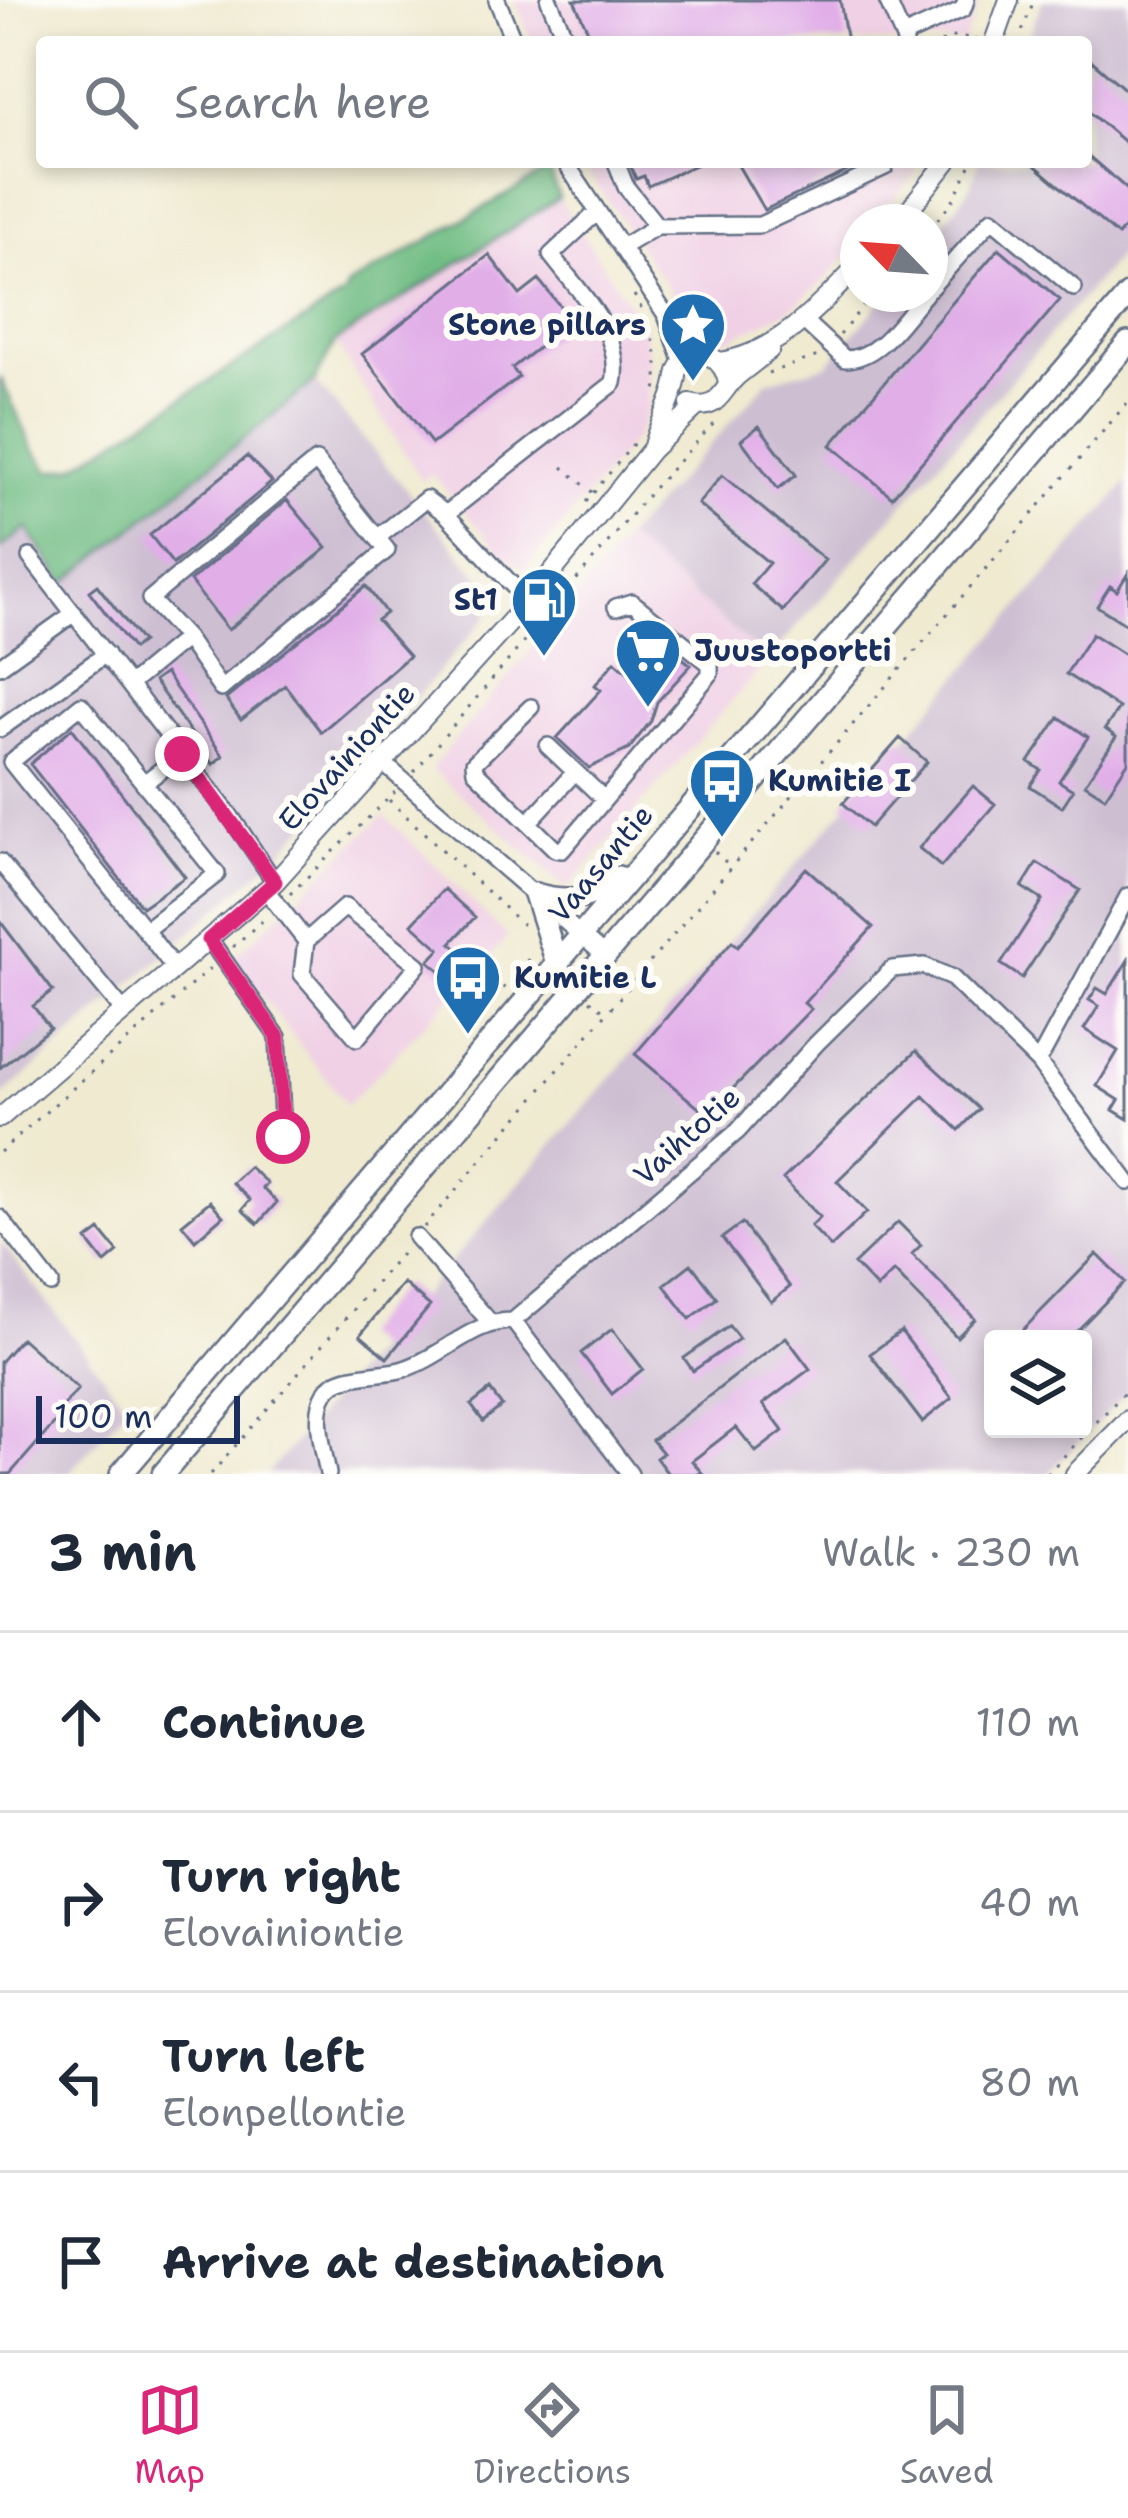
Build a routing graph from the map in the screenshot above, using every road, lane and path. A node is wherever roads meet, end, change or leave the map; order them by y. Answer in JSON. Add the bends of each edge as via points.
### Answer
{"nodes":[{"id":1,"x":497,"y":0,"type":"edge"},
{"id":2,"x":549,"y":0,"type":"edge"},
{"id":3,"x":887,"y":0,"type":"edge"},
{"id":4,"x":966,"y":0,"type":"edge"},
{"id":5,"x":1010,"y":0,"type":"edge"},
{"id":6,"x":1034,"y":0,"type":"edge"},
{"id":7,"x":512,"y":36,"type":"edge"},
{"id":8,"x":564,"y":36,"type":"edge"},
{"id":9,"x":903,"y":36,"type":"edge"},
{"id":10,"x":910,"y":36,"type":"edge"},
{"id":11,"x":996,"y":36,"type":"edge"},
{"id":12,"x":1020,"y":36,"type":"edge"},
{"id":13,"x":569,"y":168,"type":"edge"},
{"id":14,"x":618,"y":168,"type":"edge"},
{"id":15,"x":883,"y":168,"type":"edge"},
{"id":16,"x":942,"y":168,"type":"edge"},
{"id":17,"x":969,"y":168,"type":"edge"},
{"id":18,"x":913,"y":204,"type":"edge"},
{"id":19,"x":948,"y":207,"type":"edge"},
{"id":20,"x":596,"y":213,"type":"junction"},
{"id":21,"x":658,"y":226,"type":"junction"},
{"id":22,"x":622,"y":247,"type":"junction"},
{"id":23,"x":948,"y":268,"type":"edge"},
{"id":24,"x":840,"y":284,"type":"edge"},
{"id":25,"x":1074,"y":288,"type":"dead end"},
{"id":26,"x":1128,"y":295,"type":"edge"},
{"id":27,"x":635,"y":296,"type":"dead end"},
{"id":28,"x":858,"y":312,"type":"edge"},
{"id":29,"x":908,"y":312,"type":"edge"},
{"id":30,"x":666,"y":315,"type":"junction"},
{"id":31,"x":804,"y":321,"type":"junction"},
{"id":32,"x":786,"y":334,"type":"junction"},
{"id":33,"x":1128,"y":343,"type":"edge"},
{"id":34,"x":831,"y":347,"type":"junction"},
{"id":35,"x":713,"y":358,"type":"junction"},
{"id":36,"x":683,"y":363,"type":"junction"},
{"id":37,"x":763,"y":376,"type":"dead end"},
{"id":38,"x":676,"y":385,"type":"junction"},
{"id":39,"x":728,"y":385,"type":"junction"},
{"id":40,"x":1128,"y":402,"type":"edge"},
{"id":41,"x":697,"y":406,"type":"junction"},
{"id":42,"x":727,"y":410,"type":"dead end"},
{"id":43,"x":672,"y":418,"type":"junction"},
{"id":44,"x":700,"y":437,"type":"junction"},
{"id":45,"x":646,"y":442,"type":"junction"},
{"id":46,"x":563,"y":467,"type":"dead end"},
{"id":47,"x":593,"y":494,"type":"junction"},
{"id":48,"x":586,"y":502,"type":"dead end"},
{"id":49,"x":446,"y":514,"type":"junction"},
{"id":50,"x":377,"y":538,"type":"junction"},
{"id":51,"x":30,"y":557,"type":"dead end"},
{"id":52,"x":528,"y":602,"type":"junction"},
{"id":53,"x":616,"y":607,"type":"dead end"},
{"id":54,"x":74,"y":613,"type":"junction"},
{"id":55,"x":187,"y":638,"type":"junction"},
{"id":56,"x":106,"y":654,"type":"junction"},
{"id":57,"x":491,"y":664,"type":"dead end"},
{"id":58,"x":0,"y":666,"type":"edge"},
{"id":59,"x":500,"y":670,"type":"junction"},
{"id":60,"x":130,"y":685,"type":"junction"},
{"id":61,"x":531,"y":706,"type":"dead end"},
{"id":62,"x":0,"y":729,"type":"edge"},
{"id":63,"x":548,"y":746,"type":"dead end"},
{"id":64,"x":182,"y":754,"type":"junction"},
{"id":65,"x":383,"y":763,"type":"junction"},
{"id":66,"x":574,"y":772,"type":"junction"},
{"id":67,"x":405,"y":782,"type":"junction"},
{"id":68,"x":144,"y":783,"type":"junction"},
{"id":69,"x":388,"y":798,"type":"junction"},
{"id":70,"x":604,"y":799,"type":"junction"},
{"id":71,"x":528,"y":823,"type":"junction"},
{"id":72,"x":655,"y":845,"type":"junction"},
{"id":73,"x":714,"y":851,"type":"dead end"},
{"id":74,"x":0,"y":862,"type":"edge"},
{"id":75,"x":731,"y":868,"type":"junction"},
{"id":76,"x":273,"y":892,"type":"junction"},
{"id":77,"x":535,"y":894,"type":"junction"},
{"id":78,"x":1128,"y":896,"type":"edge"},
{"id":79,"x":145,"y":930,"type":"junction"},
{"id":80,"x":581,"y":934,"type":"junction"},
{"id":81,"x":209,"y":940,"type":"junction"},
{"id":82,"x":306,"y":941,"type":"junction"},
{"id":83,"x":534,"y":952,"type":"junction"},
{"id":84,"x":605,"y":956,"type":"junction"},
{"id":85,"x":220,"y":959,"type":"junction"},
{"id":86,"x":555,"y":966,"type":"junction"},
{"id":87,"x":175,"y":968,"type":"junction"},
{"id":88,"x":576,"y":989,"type":"junction"},
{"id":89,"x":124,"y":1012,"type":"junction"},
{"id":90,"x":606,"y":1012,"type":"junction"},
{"id":91,"x":468,"y":1037,"type":"dead end"},
{"id":92,"x":1038,"y":1062,"type":"junction"},
{"id":93,"x":0,"y":1118,"type":"edge"},
{"id":94,"x":283,"y":1137,"type":"dead end"},
{"id":95,"x":0,"y":1152,"type":"edge"},
{"id":96,"x":1128,"y":1182,"type":"edge"},
{"id":97,"x":0,"y":1218,"type":"edge"},
{"id":98,"x":416,"y":1237,"type":"junction"},
{"id":99,"x":51,"y":1284,"type":"dead end"},
{"id":100,"x":489,"y":1321,"type":"junction"},
{"id":101,"x":513,"y":1321,"type":"junction"},
{"id":102,"x":1128,"y":1389,"type":"edge"},
{"id":103,"x":1128,"y":1420,"type":"edge"},
{"id":104,"x":121,"y":1474,"type":"edge"},
{"id":105,"x":163,"y":1474,"type":"edge"},
{"id":106,"x":211,"y":1474,"type":"edge"},
{"id":107,"x":328,"y":1474,"type":"edge"},
{"id":108,"x":630,"y":1474,"type":"edge"},
{"id":109,"x":1047,"y":1474,"type":"edge"},
{"id":110,"x":1076,"y":1474,"type":"edge"}],
"edges":[{"from":1,"to":7,"type":"street"},
{"from":2,"to":8,"type":"street"},
{"from":3,"to":9,"type":"street"},
{"from":4,"to":10,"type":"street"},
{"from":5,"to":11,"type":"main road"},
{"from":6,"to":12,"type":"path"},
{"from":13,"to":20,"type":"street"},
{"from":14,"to":21,"type":"street"},
{"from":15,"to":21,"type":"street","via":[[760,225]]},
{"from":16,"to":18,"type":"main road"},
{"from":17,"to":19,"type":"path"},
{"from":20,"to":22,"type":"street"},
{"from":20,"to":49,"type":"street","via":[[551,255],[610,338],[619,360],[614,383]]},
{"from":21,"to":22,"type":"street"},
{"from":22,"to":30,"type":"street"},
{"from":23,"to":25,"type":"street","via":[[992,219]]},
{"from":24,"to":31,"type":"main road"},
{"from":26,"to":72,"type":"highway","name":"Vaasantie"},
{"from":27,"to":43,"type":"path","via":[[658,351],[654,406]]},
{"from":28,"to":34,"type":"path"},
{"from":29,"to":34,"type":"street","via":[[860,359]]},
{"from":30,"to":35,"type":"street"},
{"from":30,"to":36,"type":"street"},
{"from":31,"to":32,"type":"main road"},
{"from":31,"to":34,"type":"street"},
{"from":32,"to":35,"type":"main road"},
{"from":32,"to":39,"type":"main road"},
{"from":33,"to":84,"type":"highway","name":"Vaasantie"},
{"from":34,"to":37,"type":"path"},
{"from":35,"to":36,"type":"main road"},
{"from":35,"to":39,"type":"main road"},
{"from":36,"to":38,"type":"main road"},
{"from":38,"to":41,"type":"main road"},
{"from":38,"to":43,"type":"main road","name":"Elovainiontie"},
{"from":39,"to":41,"type":"main road","via":[[717,402]]},
{"from":40,"to":75,"type":"path"},
{"from":41,"to":43,"type":"main road","name":"Elovainiontie"},
{"from":42,"to":44,"type":"path"},
{"from":43,"to":44,"type":"path"},
{"from":43,"to":45,"type":"main road","name":"Elovainiontie"},
{"from":44,"to":59,"type":"path"},
{"from":45,"to":47,"type":"path"},
{"from":45,"to":52,"type":"main road","name":"Elovainiontie"},
{"from":46,"to":47,"type":"path"},
{"from":47,"to":48,"type":"path"},
{"from":49,"to":50,"type":"street","via":[[426,499]]},
{"from":49,"to":52,"type":"street"},
{"from":50,"to":55,"type":"street","via":[[387,550],[221,689]]},
{"from":50,"to":55,"type":"street","via":[[316,461],[150,599]]},
{"from":51,"to":54,"type":"street"},
{"from":52,"to":65,"type":"main road","name":"Elovainiontie"},
{"from":53,"to":70,"type":"street","via":[[632,602],[710,664],[710,674]]},
{"from":54,"to":56,"type":"street"},
{"from":54,"to":58,"type":"street"},
{"from":55,"to":60,"type":"street"},
{"from":56,"to":60,"type":"street"},
{"from":56,"to":62,"type":"street"},
{"from":57,"to":59,"type":"path"},
{"from":59,"to":67,"type":"path"},
{"from":60,"to":64,"type":"street"},
{"from":61,"to":71,"type":"street","via":[[474,763]]},
{"from":63,"to":66,"type":"street"},
{"from":64,"to":68,"type":"street"},
{"from":64,"to":76,"type":"street"},
{"from":65,"to":67,"type":"street"},
{"from":65,"to":76,"type":"main road","name":"Elovainiontie"},
{"from":66,"to":70,"type":"street"},
{"from":66,"to":71,"type":"street"},
{"from":67,"to":69,"type":"path"},
{"from":67,"to":77,"type":"street"},
{"from":68,"to":79,"type":"street","via":[[217,874]]},
{"from":68,"to":79,"type":"street","via":[[81,705],[11,762]]},
{"from":69,"to":76,"type":"path"},
{"from":69,"to":83,"type":"path","via":[[533,941]]},
{"from":70,"to":71,"type":"street","via":[[562,850]]},
{"from":72,"to":77,"type":"highway","via":[[593,895],[562,902]]},
{"from":72,"to":80,"type":"highway","name":"Vaasantie"},
{"from":73,"to":75,"type":"path"},
{"from":74,"to":89,"type":"street"},
{"from":75,"to":90,"type":"path"},
{"from":76,"to":81,"type":"main road","name":"Elovainiontie"},
{"from":76,"to":82,"type":"street"},
{"from":76,"to":85,"type":"path"},
{"from":77,"to":80,"type":"street"},
{"from":77,"to":86,"type":"highway"},
{"from":78,"to":92,"type":"street"},
{"from":79,"to":87,"type":"street"},
{"from":80,"to":84,"type":"street"},
{"from":80,"to":86,"type":"highway","name":"Vaasantie"},
{"from":81,"to":85,"type":"street"},
{"from":81,"to":87,"type":"main road","name":"Elovainiontie"},
{"from":82,"to":82,"type":"street","via":[[302,974],[357,1038],[418,964],[346,907]]},
{"from":83,"to":86,"type":"path"},
{"from":83,"to":91,"type":"path"},
{"from":84,"to":88,"type":"highway","name":"Vaasantie"},
{"from":85,"to":94,"type":"street","via":[[278,1037]]},
{"from":85,"to":95,"type":"path"},
{"from":86,"to":104,"type":"highway","name":"Vaasantie"},
{"from":87,"to":89,"type":"main road","name":"Elovainiontie"},
{"from":88,"to":90,"type":"path"},
{"from":88,"to":105,"type":"highway","name":"Vaasantie"},
{"from":89,"to":93,"type":"main road","name":"Elovainiontie"},
{"from":90,"to":98,"type":"path"},
{"from":92,"to":96,"type":"street"},
{"from":92,"to":101,"type":"street","name":"Vaihtotie","via":[[952,978],[924,966],[892,969],[738,1131]]},
{"from":97,"to":99,"type":"street"},
{"from":98,"to":100,"type":"street"},
{"from":98,"to":106,"type":"path"},
{"from":100,"to":101,"type":"street"},
{"from":100,"to":107,"type":"street","via":[[405,1369],[334,1382],[319,1413]]},
{"from":101,"to":108,"type":"street"},
{"from":102,"to":109,"type":"path"},
{"from":103,"to":110,"type":"main road"}]}
